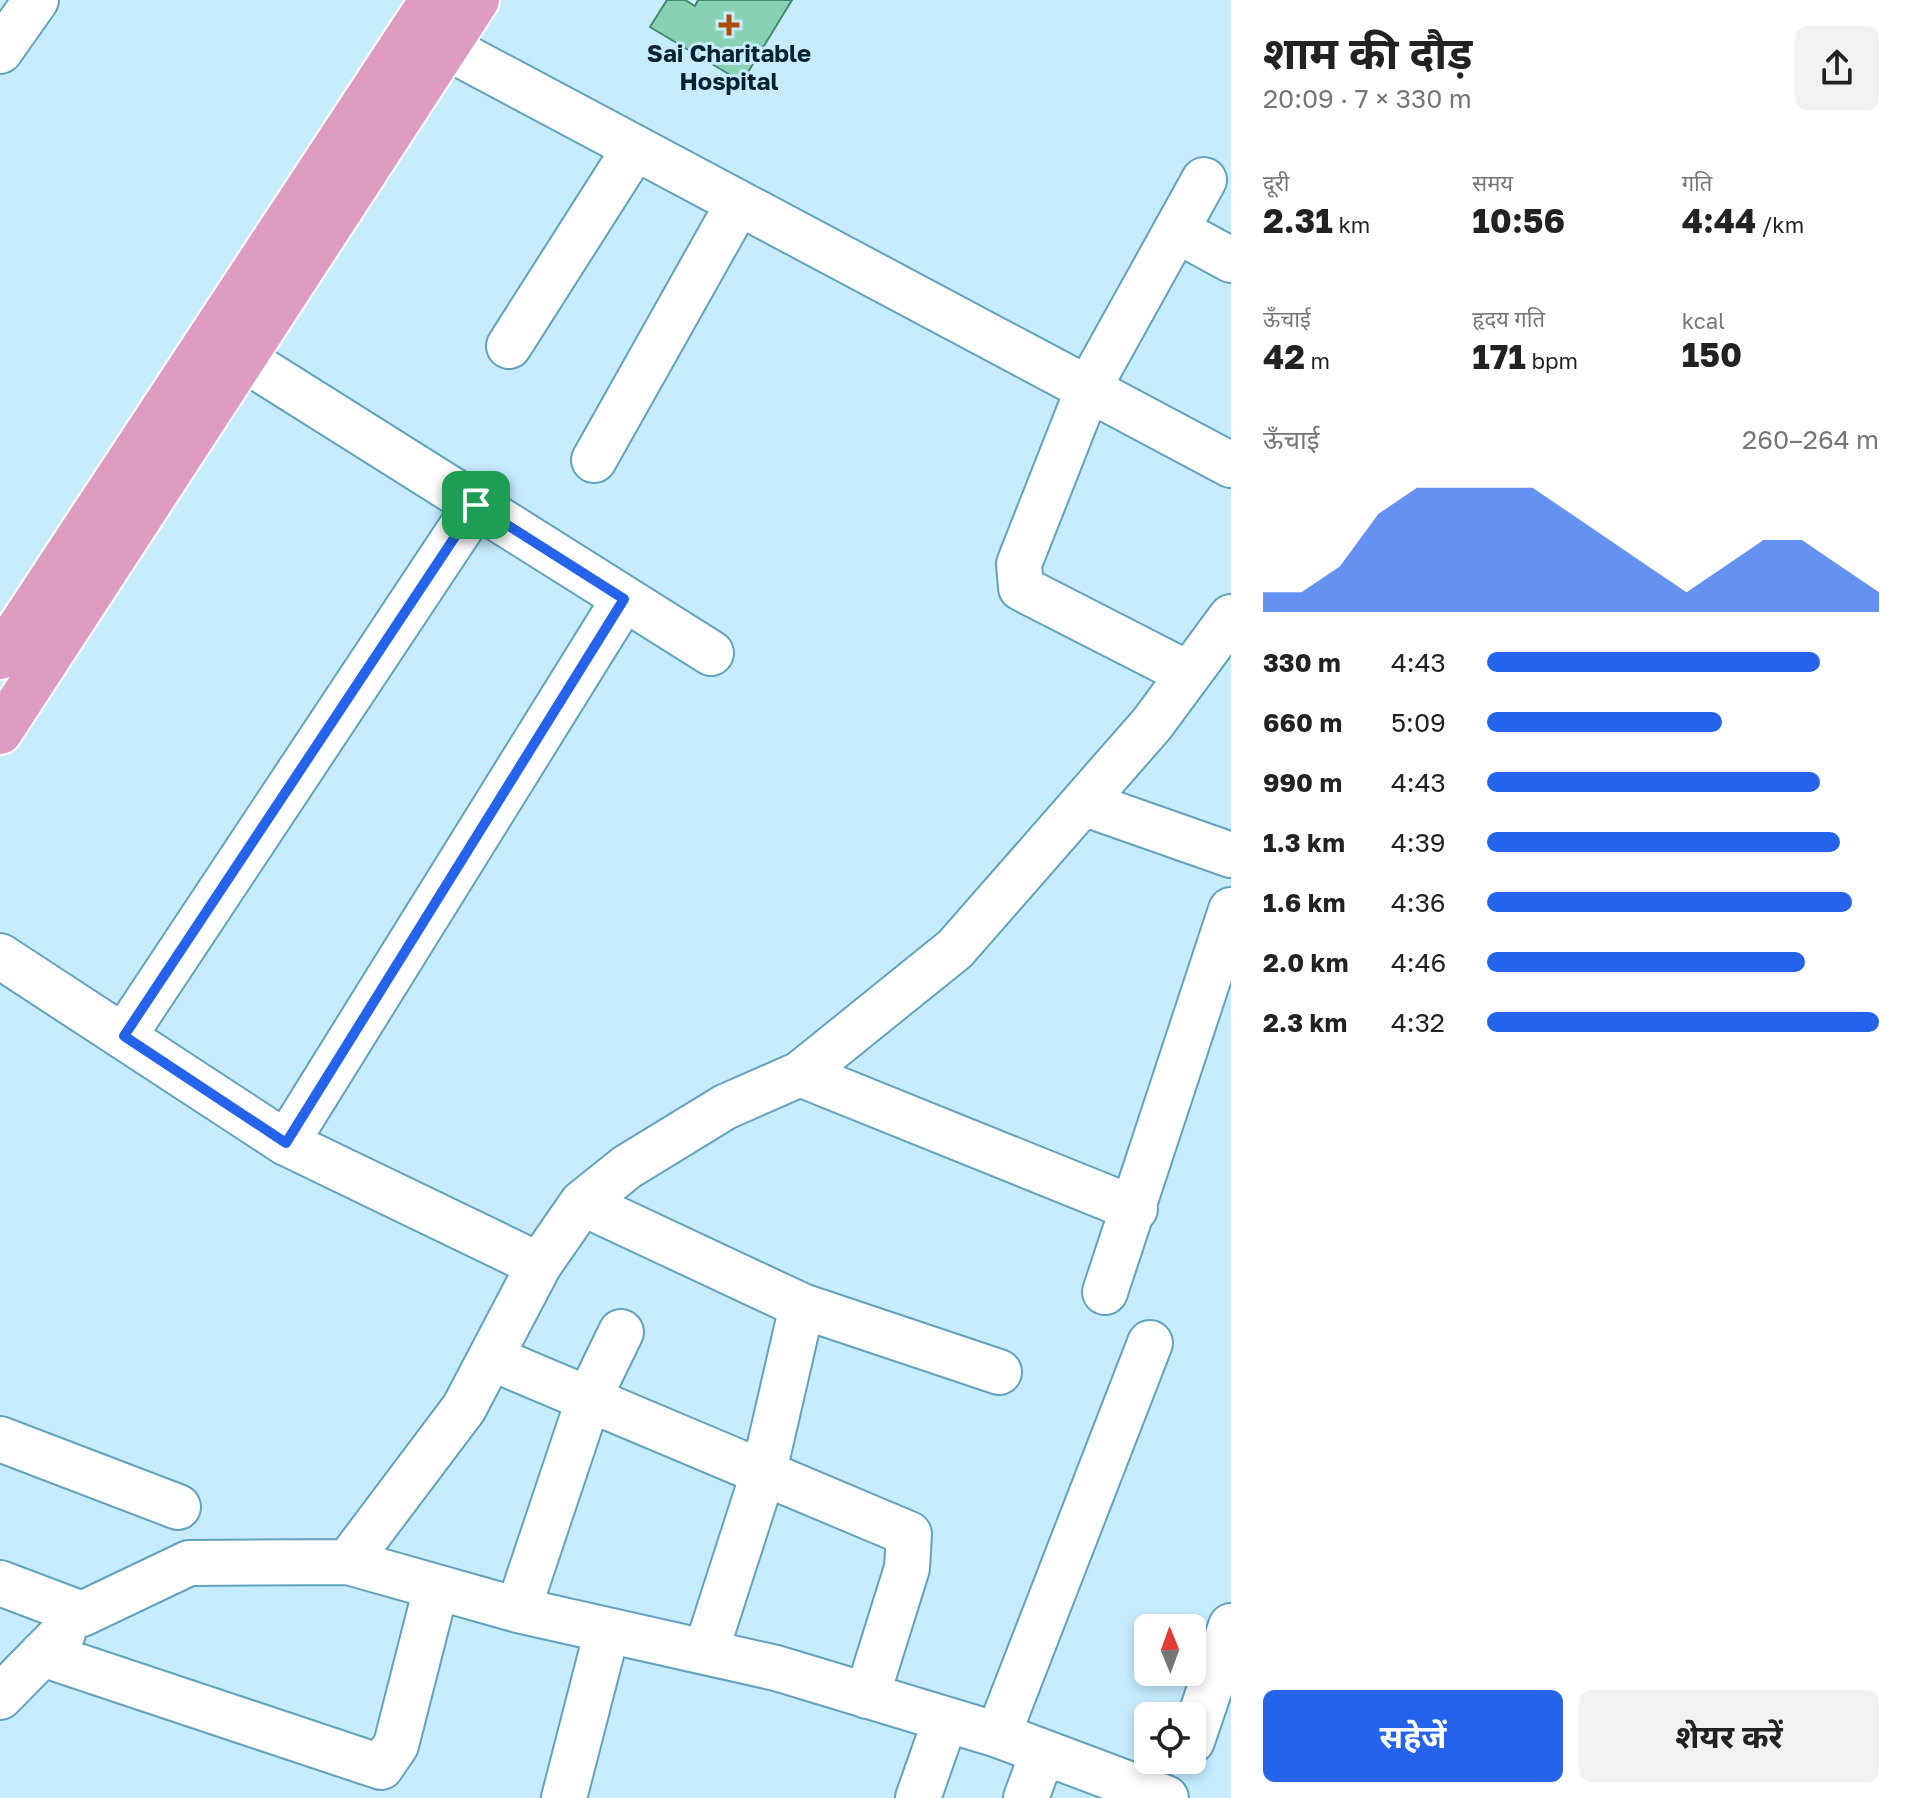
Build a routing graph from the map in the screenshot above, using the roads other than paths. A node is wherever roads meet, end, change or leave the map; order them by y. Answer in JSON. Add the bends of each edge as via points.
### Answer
{"nodes":[{"id":1,"x":36,"y":0,"type":"edge"},
{"id":2,"x":432,"y":0,"type":"edge"},
{"id":3,"x":477,"y":0,"type":"edge"},
{"id":4,"x":446,"y":47,"type":"junction"},
{"id":5,"x":0,"y":51,"type":"edge"},
{"id":6,"x":635,"y":148,"type":"junction"},
{"id":7,"x":1204,"y":180,"type":"dead end"},
{"id":8,"x":738,"y":204,"type":"junction"},
{"id":9,"x":1176,"y":230,"type":"junction"},
{"id":10,"x":1231,"y":260,"type":"edge"},
{"id":11,"x":509,"y":346,"type":"dead end"},
{"id":12,"x":244,"y":359,"type":"junction"},
{"id":13,"x":1088,"y":389,"type":"junction"},
{"id":14,"x":594,"y":460,"type":"dead end"},
{"id":15,"x":1231,"y":465,"type":"edge"},
{"id":16,"x":476,"y":505,"type":"junction"},
{"id":17,"x":624,"y":599,"type":"junction"},
{"id":18,"x":1231,"y":617,"type":"edge"},
{"id":19,"x":711,"y":653,"type":"dead end"},
{"id":20,"x":0,"y":657,"type":"edge"},
{"id":21,"x":1189,"y":674,"type":"junction"},
{"id":22,"x":0,"y":732,"type":"edge"},
{"id":23,"x":1083,"y":803,"type":"junction"},
{"id":24,"x":1231,"y":855,"type":"edge"},
{"id":25,"x":1231,"y":910,"type":"edge"},
{"id":26,"x":0,"y":956,"type":"edge"},
{"id":27,"x":124,"y":1036,"type":"junction"},
{"id":28,"x":800,"y":1074,"type":"junction"},
{"id":29,"x":286,"y":1143,"type":"junction"},
{"id":30,"x":582,"y":1203,"type":"junction"},
{"id":31,"x":1135,"y":1209,"type":"junction"},
{"id":32,"x":539,"y":1265,"type":"junction"},
{"id":33,"x":1105,"y":1292,"type":"dead end"},
{"id":34,"x":802,"y":1306,"type":"junction"},
{"id":35,"x":621,"y":1332,"type":"dead end"},
{"id":36,"x":1150,"y":1343,"type":"dead end"},
{"id":37,"x":491,"y":1358,"type":"junction"},
{"id":38,"x":999,"y":1372,"type":"dead end"},
{"id":39,"x":589,"y":1398,"type":"junction"},
{"id":40,"x":0,"y":1439,"type":"edge"},
{"id":41,"x":764,"y":1471,"type":"junction"},
{"id":42,"x":178,"y":1507,"type":"dead end"},
{"id":43,"x":348,"y":1562,"type":"junction"},
{"id":44,"x":0,"y":1583,"type":"edge"},
{"id":45,"x":436,"y":1588,"type":"junction"},
{"id":46,"x":518,"y":1610,"type":"junction"},
{"id":47,"x":82,"y":1614,"type":"junction"},
{"id":48,"x":1231,"y":1626,"type":"edge"},
{"id":49,"x":607,"y":1631,"type":"junction"},
{"id":50,"x":706,"y":1651,"type":"junction"},
{"id":51,"x":42,"y":1654,"type":"junction"},
{"id":52,"x":867,"y":1696,"type":"junction"},
{"id":53,"x":0,"y":1697,"type":"edge"},
{"id":54,"x":1205,"y":1702,"type":"edge"},
{"id":55,"x":945,"y":1721,"type":"junction"},
{"id":56,"x":998,"y":1735,"type":"junction"},
{"id":57,"x":1043,"y":1752,"type":"junction"},
{"id":58,"x":1181,"y":1774,"type":"edge"},
{"id":59,"x":378,"y":1782,"type":"edge"},
{"id":60,"x":564,"y":1798,"type":"edge"},
{"id":61,"x":918,"y":1798,"type":"edge"},
{"id":62,"x":1026,"y":1798,"type":"edge"},
{"id":63,"x":1166,"y":1798,"type":"edge"},
{"id":64,"x":1173,"y":1798,"type":"edge"}],
"edges":[{"from":1,"to":5,"type":"street"},
{"from":2,"to":20,"type":"main road"},
{"from":3,"to":4,"type":"main road"},
{"from":4,"to":6,"type":"street"},
{"from":4,"to":12,"type":"main road"},
{"from":6,"to":8,"type":"street"},
{"from":6,"to":11,"type":"street"},
{"from":7,"to":9,"type":"street"},
{"from":8,"to":13,"type":"street"},
{"from":8,"to":14,"type":"street"},
{"from":9,"to":10,"type":"street"},
{"from":9,"to":13,"type":"street"},
{"from":12,"to":16,"type":"street"},
{"from":12,"to":22,"type":"main road"},
{"from":13,"to":15,"type":"street"},
{"from":13,"to":21,"type":"street","via":[[1019,564],[1021,588]]},
{"from":16,"to":17,"type":"street"},
{"from":16,"to":27,"type":"street"},
{"from":17,"to":19,"type":"street"},
{"from":17,"to":29,"type":"street"},
{"from":18,"to":21,"type":"street"},
{"from":21,"to":23,"type":"street"},
{"from":23,"to":24,"type":"street"},
{"from":23,"to":28,"type":"street","via":[[955,949]]},
{"from":25,"to":31,"type":"street"},
{"from":26,"to":27,"type":"street"},
{"from":27,"to":29,"type":"street"},
{"from":28,"to":30,"type":"street","via":[[725,1107],[627,1167]]},
{"from":28,"to":31,"type":"street"},
{"from":29,"to":32,"type":"street"},
{"from":30,"to":32,"type":"street"},
{"from":30,"to":34,"type":"street"},
{"from":31,"to":33,"type":"street"},
{"from":32,"to":37,"type":"street"},
{"from":34,"to":38,"type":"street"},
{"from":34,"to":41,"type":"street"},
{"from":35,"to":39,"type":"street"},
{"from":36,"to":56,"type":"street"},
{"from":37,"to":39,"type":"street"},
{"from":37,"to":43,"type":"street","via":[[464,1408]]},
{"from":39,"to":41,"type":"street"},
{"from":39,"to":46,"type":"street"},
{"from":40,"to":42,"type":"street"},
{"from":41,"to":50,"type":"street"},
{"from":41,"to":52,"type":"street","via":[[909,1534],[907,1568]]},
{"from":43,"to":45,"type":"street"},
{"from":43,"to":47,"type":"street","via":[[189,1563]]},
{"from":44,"to":47,"type":"street"},
{"from":45,"to":46,"type":"street"},
{"from":45,"to":59,"type":"street","via":[[396,1745]]},
{"from":46,"to":49,"type":"street"},
{"from":47,"to":51,"type":"street"},
{"from":48,"to":54,"type":"street"},
{"from":49,"to":50,"type":"street"},
{"from":49,"to":60,"type":"street"},
{"from":50,"to":52,"type":"street"},
{"from":51,"to":53,"type":"street"},
{"from":51,"to":59,"type":"street"},
{"from":52,"to":55,"type":"street"},
{"from":55,"to":56,"type":"street"},
{"from":55,"to":61,"type":"street"},
{"from":56,"to":57,"type":"street"},
{"from":57,"to":62,"type":"street"},
{"from":57,"to":63,"type":"street"},
{"from":58,"to":64,"type":"street"}]}
